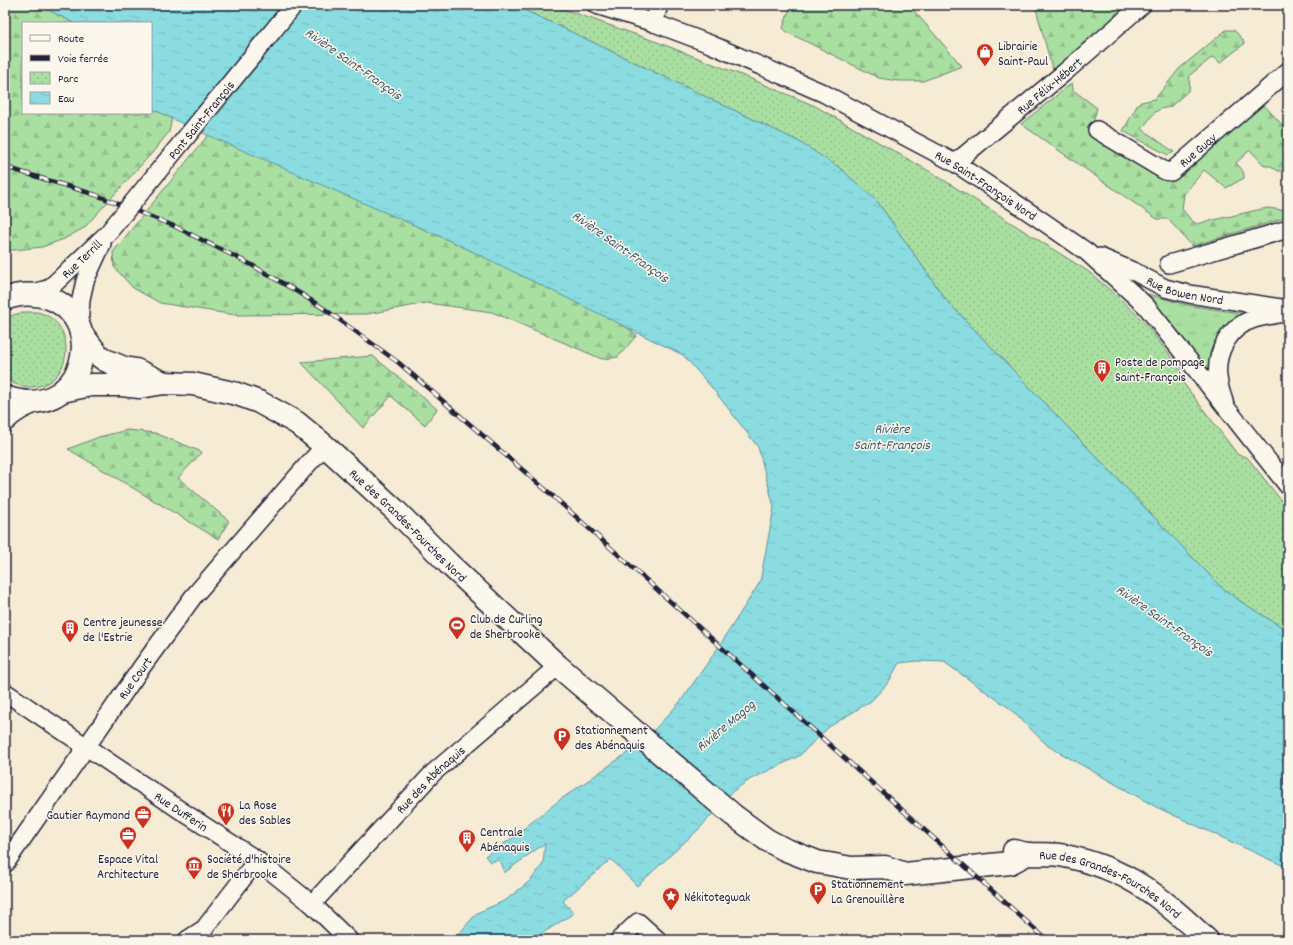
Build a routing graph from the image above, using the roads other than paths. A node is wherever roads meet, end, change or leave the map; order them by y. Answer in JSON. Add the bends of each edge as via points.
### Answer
{"nodes":[{"id":1,"x":294,"y":5,"type":"edge"},
{"id":2,"x":596,"y":5,"type":"edge"},
{"id":3,"x":660,"y":5,"type":"edge"},
{"id":4,"x":1142,"y":5,"type":"edge"},
{"id":5,"x":654,"y":23,"type":"junction"},
{"id":6,"x":1288,"y":71,"type":"edge"},
{"id":7,"x":1097,"y":130,"type":"dead end"},
{"id":8,"x":955,"y":164,"type":"junction"},
{"id":9,"x":1288,"y":229,"type":"edge"},
{"id":10,"x":107,"y":234,"type":"junction"},
{"id":11,"x":1087,"y":252,"type":"junction"},
{"id":12,"x":1169,"y":264,"type":"dead end"},
{"id":13,"x":29,"y":294,"type":"junction"},
{"id":14,"x":5,"y":300,"type":"edge"},
{"id":15,"x":1288,"y":309,"type":"edge"},
{"id":16,"x":1288,"y":312,"type":"edge"},
{"id":17,"x":80,"y":330,"type":"junction"},
{"id":18,"x":164,"y":383,"type":"junction"},
{"id":19,"x":62,"y":392,"type":"junction"},
{"id":20,"x":5,"y":397,"type":"edge"},
{"id":21,"x":42,"y":401,"type":"junction"},
{"id":22,"x":1228,"y":412,"type":"junction"},
{"id":23,"x":5,"y":423,"type":"edge"},
{"id":24,"x":325,"y":446,"type":"junction"},
{"id":25,"x":1288,"y":486,"type":"edge"},
{"id":26,"x":558,"y":666,"type":"junction"},
{"id":27,"x":5,"y":692,"type":"edge"},
{"id":28,"x":87,"y":748,"type":"junction"},
{"id":29,"x":257,"y":860,"type":"junction"},
{"id":30,"x":5,"y":864,"type":"edge"},
{"id":31,"x":312,"y":904,"type":"junction"},
{"id":32,"x":187,"y":940,"type":"edge"},
{"id":33,"x":349,"y":940,"type":"edge"},
{"id":34,"x":619,"y":940,"type":"edge"},
{"id":35,"x":658,"y":940,"type":"edge"},
{"id":36,"x":1207,"y":940,"type":"edge"}],
"edges":[{"from":1,"to":10,"type":"street","name":"Pont Saint-François","bridge":true},
{"from":2,"to":5,"type":"street","name":"Rue Saint-François Nord"},
{"from":3,"to":5,"type":"street"},
{"from":4,"to":8,"type":"street","name":"Rue Félix-Hébert"},
{"from":5,"to":8,"type":"street","name":"Rue Saint-François Nord","via":[[756,63],[822,93]]},
{"from":6,"to":7,"type":"street","name":"Rue Guay","via":[[1171,172],[1165,172]]},
{"from":8,"to":11,"type":"street","name":"Rue Saint-François Nord"},
{"from":9,"to":12,"type":"street","name":"Rue Bowen Nord"},
{"from":10,"to":13,"type":"street","name":"Rue Terrill","via":[[54,284]]},
{"from":10,"to":17,"type":"street","name":"Rue Terrill","via":[[85,281],[81,299]]},
{"from":11,"to":15,"type":"street","name":"Rue Bowen Nord","via":[[1165,288]]},
{"from":11,"to":22,"type":"street","name":"Rue Saint-François Nord","via":[[1146,306]]},
{"from":13,"to":14,"type":"main road"},
{"from":13,"to":17,"type":"main road","name":"Rue des Grandes-Fourches Nord","via":[[54,300],[65,307]]},
{"from":16,"to":22,"type":"street","via":[[1253,319],[1236,330],[1224,343],[1218,376]]},
{"from":17,"to":18,"type":"main road","name":"Rue des Grandes-Fourches Nord","via":[[98,355],[105,360]]},
{"from":17,"to":19,"type":"main road","via":[[83,349],[80,365],[73,380]]},
{"from":18,"to":19,"type":"main road","name":"Rue des Grandes-Fourches Nord","via":[[140,387],[91,384]]},
{"from":18,"to":24,"type":"main road","name":"Rue des Grandes-Fourches Nord","via":[[215,388],[259,402],[297,423]]},
{"from":19,"to":21,"type":"main road","name":"Rue des Grandes-Fourches Nord"},
{"from":20,"to":21,"type":"main road","via":[[29,403]]},
{"from":21,"to":23,"type":"street","via":[[16,413]]},
{"from":22,"to":25,"type":"street","name":"Rue Saint-François Nord"},
{"from":24,"to":26,"type":"main road","name":"Rue des Grandes-Fourches Nord"},
{"from":24,"to":28,"type":"street","name":"Rue Court","via":[[193,597]]},
{"from":26,"to":31,"type":"street","name":"Rue des Abénaquis","via":[[422,783]]},
{"from":26,"to":36,"type":"main road","name":"Rue des Grandes-Fourches Nord","via":[[733,815],[784,849],[817,862],[851,868],[885,867],[905,874],[1010,863],[1027,854],[1063,855],[1086,860],[1132,879],[1173,908]]},
{"from":27,"to":28,"type":"street","name":"Rue Dufferin"},
{"from":28,"to":29,"type":"street","name":"Rue Dufferin"},
{"from":28,"to":30,"type":"street","name":"Rue Court"},
{"from":29,"to":31,"type":"street","name":"Rue Dufferin"},
{"from":29,"to":32,"type":"street","via":[[204,929]]},
{"from":31,"to":33,"type":"street","name":"Rue Dufferin"},
{"from":34,"to":35,"type":"street","via":[[638,922]]}]}
